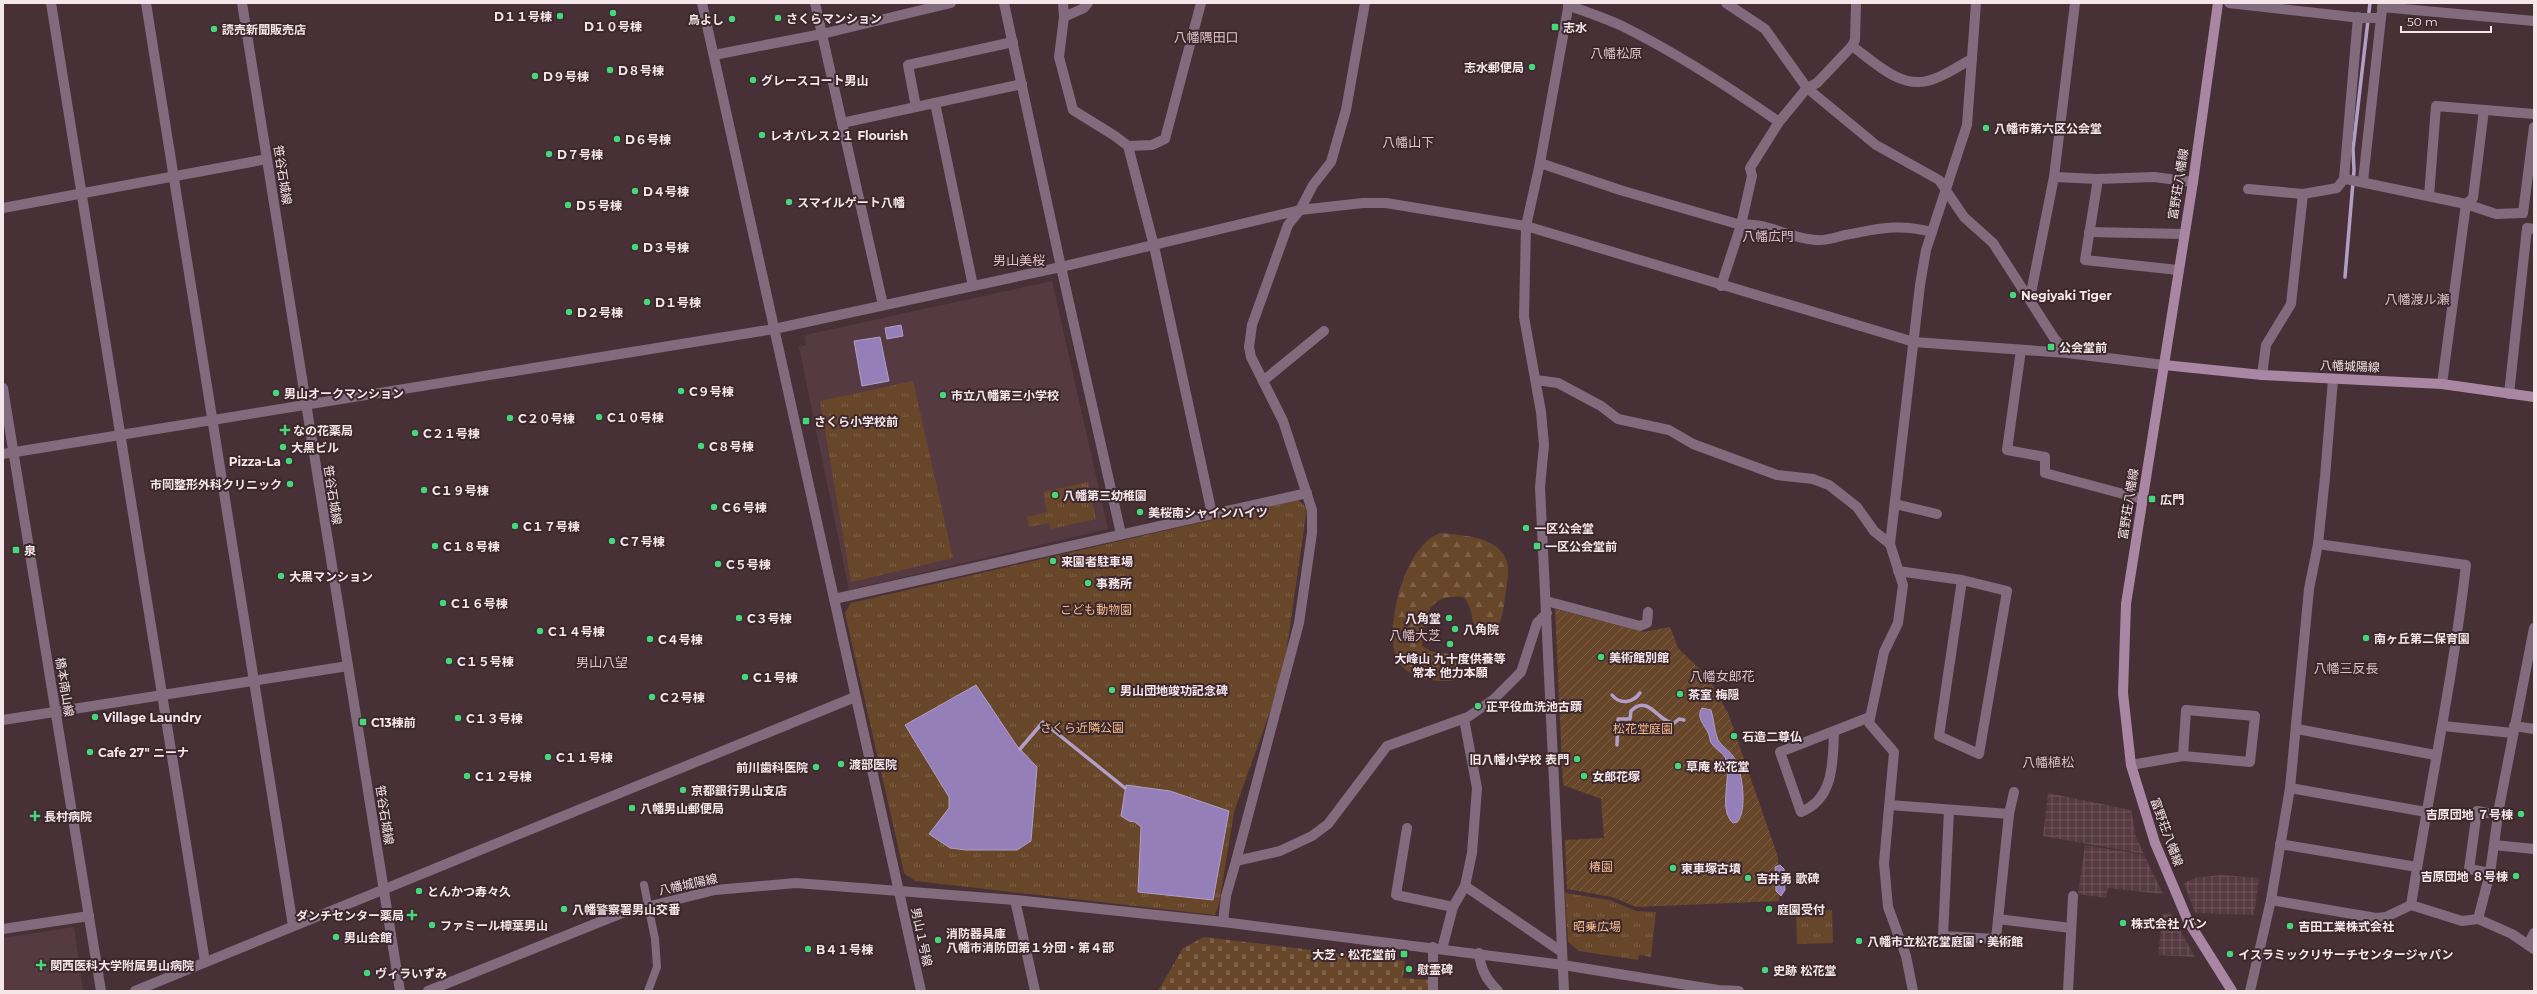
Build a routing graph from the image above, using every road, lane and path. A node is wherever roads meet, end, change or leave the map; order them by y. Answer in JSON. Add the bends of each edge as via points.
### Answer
{"nodes":[{"id":1,"x":51,"y":3,"type":"edge"},
{"id":2,"x":146,"y":3,"type":"edge"},
{"id":3,"x":242,"y":3,"type":"edge"},
{"id":4,"x":702,"y":3,"type":"edge"},
{"id":5,"x":815,"y":3,"type":"edge"},
{"id":6,"x":951,"y":3,"type":"edge"},
{"id":7,"x":1004,"y":3,"type":"edge"},
{"id":8,"x":1063,"y":3,"type":"edge"},
{"id":9,"x":1088,"y":3,"type":"edge"},
{"id":10,"x":1201,"y":3,"type":"edge"},
{"id":11,"x":1365,"y":3,"type":"edge"},
{"id":12,"x":1726,"y":3,"type":"edge"},
{"id":13,"x":1856,"y":3,"type":"edge"},
{"id":14,"x":1976,"y":3,"type":"edge"},
{"id":15,"x":2075,"y":3,"type":"edge"},
{"id":16,"x":2218,"y":3,"type":"edge"},
{"id":17,"x":2230,"y":3,"type":"edge"},
{"id":18,"x":1568,"y":4,"type":"edge"},
{"id":19,"x":932,"y":5,"type":"edge"},
{"id":20,"x":2380,"y":11,"type":"edge"},
{"id":21,"x":1064,"y":17,"type":"junction"},
{"id":22,"x":2359,"y":18,"type":"junction"},
{"id":23,"x":2534,"y":21,"type":"edge"},
{"id":24,"x":822,"y":34,"type":"junction"},
{"id":25,"x":1013,"y":42,"type":"junction"},
{"id":26,"x":1852,"y":46,"type":"junction"},
{"id":27,"x":714,"y":55,"type":"junction"},
{"id":28,"x":1972,"y":59,"type":"junction"},
{"id":29,"x":1022,"y":84,"type":"junction"},
{"id":30,"x":1807,"y":88,"type":"junction"},
{"id":31,"x":935,"y":103,"type":"junction"},
{"id":32,"x":916,"y":107,"type":"junction"},
{"id":33,"x":2484,"y":110,"type":"junction"},
{"id":34,"x":2534,"y":114,"type":"edge"},
{"id":35,"x":1779,"y":122,"type":"junction"},
{"id":36,"x":842,"y":123,"type":"junction"},
{"id":37,"x":2534,"y":127,"type":"edge"},
{"id":38,"x":1128,"y":146,"type":"junction"},
{"id":39,"x":268,"y":160,"type":"junction"},
{"id":40,"x":1540,"y":163,"type":"junction"},
{"id":41,"x":174,"y":177,"type":"junction"},
{"id":42,"x":2054,"y":177,"type":"junction"},
{"id":43,"x":2098,"y":179,"type":"junction"},
{"id":44,"x":2352,"y":180,"type":"junction"},
{"id":45,"x":2193,"y":182,"type":"junction"},
{"id":46,"x":2248,"y":189,"type":"dead end"},
{"id":47,"x":1947,"y":190,"type":"junction"},
{"id":48,"x":81,"y":194,"type":"junction"},
{"id":49,"x":2303,"y":194,"type":"junction"},
{"id":50,"x":2429,"y":196,"type":"junction"},
{"id":51,"x":2466,"y":204,"type":"junction"},
{"id":52,"x":3,"y":208,"type":"edge"},
{"id":53,"x":1300,"y":210,"type":"junction"},
{"id":54,"x":1741,"y":225,"type":"junction"},
{"id":55,"x":1526,"y":226,"type":"junction"},
{"id":56,"x":2534,"y":229,"type":"edge"},
{"id":57,"x":1932,"y":232,"type":"junction"},
{"id":58,"x":2089,"y":232,"type":"junction"},
{"id":59,"x":2184,"y":234,"type":"junction"},
{"id":60,"x":1154,"y":246,"type":"junction"},
{"id":61,"x":1061,"y":267,"type":"junction"},
{"id":62,"x":2178,"y":270,"type":"junction"},
{"id":63,"x":973,"y":286,"type":"junction"},
{"id":64,"x":1721,"y":286,"type":"junction"},
{"id":65,"x":2030,"y":298,"type":"junction"},
{"id":66,"x":883,"y":305,"type":"junction"},
{"id":67,"x":774,"y":329,"type":"junction"},
{"id":68,"x":1324,"y":331,"type":"dead end"},
{"id":69,"x":1914,"y":342,"type":"junction"},
{"id":70,"x":2021,"y":350,"type":"junction"},
{"id":71,"x":2067,"y":353,"type":"junction"},
{"id":72,"x":2164,"y":365,"type":"junction"},
{"id":73,"x":2262,"y":375,"type":"junction"},
{"id":74,"x":2333,"y":379,"type":"junction"},
{"id":75,"x":1536,"y":380,"type":"junction"},
{"id":76,"x":1263,"y":381,"type":"junction"},
{"id":77,"x":2442,"y":384,"type":"junction"},
{"id":78,"x":3,"y":388,"type":"edge"},
{"id":79,"x":2509,"y":394,"type":"junction"},
{"id":80,"x":2534,"y":397,"type":"edge"},
{"id":81,"x":306,"y":405,"type":"junction"},
{"id":82,"x":212,"y":420,"type":"junction"},
{"id":83,"x":120,"y":435,"type":"junction"},
{"id":84,"x":14,"y":452,"type":"junction"},
{"id":85,"x":3,"y":454,"type":"edge"},
{"id":86,"x":1307,"y":493,"type":"junction"},
{"id":87,"x":2142,"y":499,"type":"junction"},
{"id":88,"x":1894,"y":504,"type":"junction"},
{"id":89,"x":1212,"y":514,"type":"junction"},
{"id":90,"x":1937,"y":514,"type":"dead end"},
{"id":91,"x":1121,"y":534,"type":"junction"},
{"id":92,"x":1890,"y":544,"type":"junction"},
{"id":93,"x":2318,"y":544,"type":"junction"},
{"id":94,"x":1898,"y":571,"type":"junction"},
{"id":95,"x":1962,"y":580,"type":"junction"},
{"id":96,"x":834,"y":600,"type":"junction"},
{"id":97,"x":1546,"y":601,"type":"junction"},
{"id":98,"x":1547,"y":612,"type":"junction"},
{"id":99,"x":1648,"y":612,"type":"dead end"},
{"id":100,"x":2534,"y":628,"type":"edge"},
{"id":101,"x":348,"y":666,"type":"junction"},
{"id":102,"x":2530,"y":670,"type":"edge"},
{"id":103,"x":254,"y":681,"type":"junction"},
{"id":104,"x":162,"y":695,"type":"junction"},
{"id":105,"x":855,"y":697,"type":"junction"},
{"id":106,"x":56,"y":712,"type":"junction"},
{"id":107,"x":1870,"y":717,"type":"junction"},
{"id":108,"x":1464,"y":718,"type":"junction"},
{"id":109,"x":3,"y":720,"type":"edge"},
{"id":110,"x":2443,"y":726,"type":"junction"},
{"id":111,"x":2534,"y":728,"type":"edge"},
{"id":112,"x":2297,"y":730,"type":"junction"},
{"id":113,"x":2514,"y":730,"type":"junction"},
{"id":114,"x":1834,"y":731,"type":"junction"},
{"id":115,"x":2435,"y":755,"type":"junction"},
{"id":116,"x":2183,"y":756,"type":"junction"},
{"id":117,"x":2131,"y":764,"type":"junction"},
{"id":118,"x":2290,"y":788,"type":"junction"},
{"id":119,"x":2014,"y":792,"type":"dead end"},
{"id":120,"x":1890,"y":805,"type":"junction"},
{"id":121,"x":1949,"y":810,"type":"junction"},
{"id":122,"x":2426,"y":812,"type":"junction"},
{"id":123,"x":2009,"y":814,"type":"junction"},
{"id":124,"x":2498,"y":815,"type":"junction"},
{"id":125,"x":1407,"y":828,"type":"dead end"},
{"id":126,"x":2280,"y":844,"type":"junction"},
{"id":127,"x":2494,"y":845,"type":"junction"},
{"id":128,"x":2534,"y":849,"type":"edge"},
{"id":129,"x":1236,"y":861,"type":"junction"},
{"id":130,"x":2417,"y":867,"type":"junction"},
{"id":131,"x":2490,"y":873,"type":"junction"},
{"id":132,"x":644,"y":885,"type":"dead end"},
{"id":133,"x":1466,"y":886,"type":"junction"},
{"id":134,"x":383,"y":889,"type":"junction"},
{"id":135,"x":898,"y":889,"type":"junction"},
{"id":136,"x":2073,"y":896,"type":"dead end"},
{"id":137,"x":1015,"y":900,"type":"junction"},
{"id":138,"x":2271,"y":900,"type":"junction"},
{"id":139,"x":2411,"y":905,"type":"junction"},
{"id":140,"x":1453,"y":907,"type":"junction"},
{"id":141,"x":89,"y":916,"type":"junction"},
{"id":142,"x":1998,"y":919,"type":"junction"},
{"id":143,"x":2478,"y":919,"type":"junction"},
{"id":144,"x":1223,"y":922,"type":"junction"},
{"id":145,"x":293,"y":926,"type":"junction"},
{"id":146,"x":2071,"y":928,"type":"junction"},
{"id":147,"x":3,"y":929,"type":"edge"},
{"id":148,"x":2534,"y":934,"type":"edge"},
{"id":149,"x":2531,"y":947,"type":"edge"},
{"id":150,"x":1437,"y":948,"type":"junction"},
{"id":151,"x":1562,"y":952,"type":"junction"},
{"id":152,"x":1480,"y":954,"type":"junction"},
{"id":153,"x":205,"y":962,"type":"junction"},
{"id":154,"x":1563,"y":965,"type":"junction"},
{"id":155,"x":101,"y":991,"type":"edge"},
{"id":156,"x":135,"y":991,"type":"edge"},
{"id":157,"x":400,"y":991,"type":"edge"},
{"id":158,"x":428,"y":991,"type":"edge"},
{"id":159,"x":648,"y":991,"type":"edge"},
{"id":160,"x":921,"y":991,"type":"edge"},
{"id":161,"x":1035,"y":991,"type":"edge"},
{"id":162,"x":1433,"y":991,"type":"edge"},
{"id":163,"x":1498,"y":991,"type":"edge"},
{"id":164,"x":1564,"y":991,"type":"edge"},
{"id":165,"x":1739,"y":991,"type":"edge"},
{"id":166,"x":1914,"y":991,"type":"edge"},
{"id":167,"x":2068,"y":991,"type":"edge"},
{"id":168,"x":2232,"y":991,"type":"edge"},
{"id":169,"x":2250,"y":991,"type":"edge"}],
"edges":[{"from":1,"to":48,"type":"street"},
{"from":2,"to":41,"type":"street"},
{"from":3,"to":39,"type":"street","name":"笹谷石城線"},
{"from":4,"to":27,"type":"street","name":"男山１号線"},
{"from":5,"to":24,"type":"street"},
{"from":6,"to":19,"type":"street"},
{"from":7,"to":25,"type":"street"},
{"from":8,"to":21,"type":"street"},
{"from":9,"to":21,"type":"street","via":[[1084,8]]},
{"from":10,"to":38,"type":"street","via":[[1165,138],[1152,145]]},
{"from":11,"to":53,"type":"street","via":[[1346,110],[1331,162],[1313,185]]},
{"from":12,"to":30,"type":"street","via":[[1765,29]]},
{"from":13,"to":26,"type":"street","via":[[1855,40]]},
{"from":14,"to":28,"type":"street"},
{"from":15,"to":42,"type":"street"},
{"from":16,"to":45,"type":"main road","name":"富野荘八幡線"},
{"from":17,"to":22,"type":"street"},
{"from":18,"to":35,"type":"street","via":[[1622,26],[1666,50]]},
{"from":18,"to":40,"type":"street"},
{"from":19,"to":24,"type":"street"},
{"from":20,"to":22,"type":"street"},
{"from":20,"to":23,"type":"street"},
{"from":20,"to":44,"type":"street"},
{"from":21,"to":38,"type":"street","via":[[1060,57],[1073,110]]},
{"from":22,"to":44,"type":"street"},
{"from":24,"to":27,"type":"street"},
{"from":24,"to":36,"type":"street"},
{"from":25,"to":29,"type":"street"},
{"from":25,"to":32,"type":"street","via":[[908,65]]},
{"from":26,"to":28,"type":"street","via":[[1896,77],[1911,83],[1928,81]]},
{"from":26,"to":30,"type":"street","via":[[1817,83]]},
{"from":27,"to":67,"type":"street","name":"男山１号線"},
{"from":28,"to":47,"type":"street","via":[[1966,125]]},
{"from":29,"to":31,"type":"street"},
{"from":29,"to":61,"type":"street"},
{"from":30,"to":35,"type":"street"},
{"from":30,"to":47,"type":"street","via":[[1876,145],[1939,180]]},
{"from":31,"to":32,"type":"street"},
{"from":31,"to":63,"type":"street"},
{"from":32,"to":36,"type":"street"},
{"from":33,"to":34,"type":"street"},
{"from":33,"to":50,"type":"street","via":[[2436,106]]},
{"from":33,"to":51,"type":"street","via":[[2473,198]]},
{"from":35,"to":54,"type":"street","via":[[1750,168],[1752,176]]},
{"from":36,"to":66,"type":"street"},
{"from":37,"to":51,"type":"street","via":[[2523,212],[2496,214]]},
{"from":38,"to":60,"type":"street"},
{"from":39,"to":41,"type":"street"},
{"from":39,"to":81,"type":"street","name":"笹谷石城線"},
{"from":40,"to":54,"type":"street","via":[[1620,190]]},
{"from":40,"to":55,"type":"street"},
{"from":41,"to":48,"type":"street"},
{"from":41,"to":82,"type":"street"},
{"from":42,"to":43,"type":"street"},
{"from":42,"to":65,"type":"street"},
{"from":43,"to":45,"type":"street","via":[[2154,177]]},
{"from":43,"to":58,"type":"street"},
{"from":44,"to":49,"type":"street","via":[[2337,188]]},
{"from":44,"to":50,"type":"street"},
{"from":45,"to":59,"type":"main road","name":"富野荘八幡線"},
{"from":46,"to":49,"type":"street"},
{"from":47,"to":57,"type":"street"},
{"from":47,"to":65,"type":"street","via":[[1964,217],[1993,243]]},
{"from":48,"to":52,"type":"street"},
{"from":48,"to":83,"type":"street"},
{"from":49,"to":73,"type":"street","via":[[2291,304],[2266,345]]},
{"from":50,"to":51,"type":"street"},
{"from":51,"to":77,"type":"street"},
{"from":53,"to":55,"type":"street","via":[[1386,203]]},
{"from":53,"to":60,"type":"street"},
{"from":53,"to":76,"type":"street","via":[[1288,225],[1252,325],[1249,347]]},
{"from":54,"to":57,"type":"street","via":[[1750,223],[1782,234],[1818,241],[1891,226],[1912,227]]},
{"from":54,"to":64,"type":"street"},
{"from":55,"to":64,"type":"street"},
{"from":55,"to":75,"type":"street","via":[[1524,317]]},
{"from":56,"to":79,"type":"street","via":[[2527,228]]},
{"from":57,"to":69,"type":"street","via":[[1920,285]]},
{"from":58,"to":59,"type":"street"},
{"from":58,"to":62,"type":"street","via":[[2085,260]]},
{"from":59,"to":62,"type":"main road","name":"富野荘八幡線"},
{"from":60,"to":61,"type":"street"},
{"from":60,"to":89,"type":"street"},
{"from":61,"to":63,"type":"street"},
{"from":61,"to":91,"type":"street"},
{"from":62,"to":72,"type":"main road","name":"富野荘八幡線"},
{"from":63,"to":66,"type":"street"},
{"from":64,"to":69,"type":"street"},
{"from":65,"to":71,"type":"street","via":[[2054,338]]},
{"from":66,"to":67,"type":"street"},
{"from":67,"to":81,"type":"street"},
{"from":67,"to":96,"type":"street","name":"男山１号線"},
{"from":68,"to":76,"type":"street"},
{"from":69,"to":70,"type":"street"},
{"from":69,"to":88,"type":"street"},
{"from":70,"to":71,"type":"street"},
{"from":70,"to":87,"type":"street","via":[[2007,450],[2045,457],[2045,473]]},
{"from":71,"to":72,"type":"street"},
{"from":72,"to":73,"type":"main road","name":"八幡城陽線"},
{"from":72,"to":87,"type":"main road","name":"富野荘八幡線"},
{"from":73,"to":74,"type":"main road","name":"八幡城陽線"},
{"from":74,"to":77,"type":"main road","name":"八幡城陽線"},
{"from":74,"to":93,"type":"street"},
{"from":75,"to":92,"type":"street","via":[[1558,383],[1601,406],[1618,419],[1669,430],[1693,444],[1776,475],[1813,479],[1829,485],[1857,507],[1874,531]]},
{"from":75,"to":97,"type":"street","via":[[1544,445],[1540,487]]},
{"from":76,"to":86,"type":"street","via":[[1283,421]]},
{"from":77,"to":79,"type":"main road","name":"八幡城陽線"},
{"from":78,"to":84,"type":"street","name":"橋本南山線"},
{"from":79,"to":80,"type":"main road","name":"八幡城陽線"},
{"from":81,"to":82,"type":"street"},
{"from":81,"to":101,"type":"street","name":"笹谷石城線"},
{"from":82,"to":83,"type":"street"},
{"from":82,"to":103,"type":"street"},
{"from":83,"to":84,"type":"street"},
{"from":83,"to":104,"type":"street"},
{"from":84,"to":85,"type":"street"},
{"from":84,"to":106,"type":"street","name":"橋本南山線"},
{"from":86,"to":89,"type":"street"},
{"from":86,"to":129,"type":"street","via":[[1312,510],[1312,533],[1299,623]]},
{"from":87,"to":117,"type":"main road","name":"富野荘八幡線","via":[[2126,604],[2123,642],[2123,693]]},
{"from":88,"to":90,"type":"street"},
{"from":88,"to":92,"type":"street"},
{"from":89,"to":91,"type":"street"},
{"from":91,"to":96,"type":"street"},
{"from":92,"to":94,"type":"street"},
{"from":93,"to":110,"type":"street","via":[[2466,564]]},
{"from":93,"to":112,"type":"street","via":[[2309,589]]},
{"from":94,"to":95,"type":"street"},
{"from":94,"to":107,"type":"street","via":[[1903,585],[1898,623],[1884,652]]},
{"from":95,"to":95,"type":"street","via":[[2006,591],[1979,754],[1939,736]]},
{"from":96,"to":105,"type":"street","name":"男山１号線"},
{"from":97,"to":98,"type":"street"},
{"from":97,"to":99,"type":"street","via":[[1640,626],[1647,623]]},
{"from":98,"to":108,"type":"street","via":[[1537,623],[1521,672],[1494,699]]},
{"from":98,"to":151,"type":"street"},
{"from":100,"to":102,"type":"street"},
{"from":101,"to":103,"type":"street"},
{"from":101,"to":134,"type":"street","name":"笹谷石城線"},
{"from":102,"to":113,"type":"street"},
{"from":103,"to":104,"type":"street"},
{"from":103,"to":145,"type":"street"},
{"from":104,"to":106,"type":"street"},
{"from":104,"to":153,"type":"street"},
{"from":105,"to":134,"type":"street"},
{"from":105,"to":135,"type":"street","name":"男山１号線"},
{"from":106,"to":109,"type":"street"},
{"from":106,"to":141,"type":"street","name":"橋本南山線"},
{"from":107,"to":114,"type":"street"},
{"from":107,"to":120,"type":"street","via":[[1869,723],[1894,752]]},
{"from":108,"to":129,"type":"street","via":[[1387,746],[1328,824],[1312,836],[1280,851]]},
{"from":108,"to":133,"type":"street","via":[[1477,788],[1472,853]]},
{"from":110,"to":113,"type":"street"},
{"from":110,"to":115,"type":"street"},
{"from":111,"to":113,"type":"street"},
{"from":112,"to":115,"type":"street"},
{"from":112,"to":118,"type":"street"},
{"from":113,"to":124,"type":"street"},
{"from":114,"to":114,"type":"street","via":[[1780,752],[1802,812],[1815,806],[1828,785],[1834,758]]},
{"from":115,"to":122,"type":"street"},
{"from":116,"to":116,"type":"street","via":[[2250,762],[2255,716],[2186,710]]},
{"from":116,"to":117,"type":"street"},
{"from":117,"to":168,"type":"main road","name":"富野荘八幡線","via":[[2155,843],[2188,922]]},
{"from":118,"to":122,"type":"street"},
{"from":118,"to":126,"type":"street"},
{"from":119,"to":123,"type":"street"},
{"from":120,"to":121,"type":"street"},
{"from":120,"to":166,"type":"street","via":[[1884,863],[1888,907],[1906,956]]},
{"from":121,"to":123,"type":"street"},
{"from":121,"to":142,"type":"street","via":[[1943,936],[1996,939]]},
{"from":122,"to":130,"type":"street"},
{"from":123,"to":142,"type":"street"},
{"from":124,"to":127,"type":"street"},
{"from":124,"to":131,"type":"street","via":[[2476,811],[2469,869]]},
{"from":125,"to":140,"type":"street","via":[[1396,895]]},
{"from":126,"to":130,"type":"street"},
{"from":126,"to":138,"type":"street"},
{"from":127,"to":128,"type":"street"},
{"from":127,"to":131,"type":"street"},
{"from":129,"to":144,"type":"street","via":[[1226,896]]},
{"from":130,"to":139,"type":"street"},
{"from":131,"to":143,"type":"street"},
{"from":132,"to":159,"type":"street","bridge":true,"via":[[655,939],[657,967]]},
{"from":133,"to":140,"type":"street"},
{"from":133,"to":151,"type":"street"},
{"from":134,"to":145,"type":"street"},
{"from":134,"to":157,"type":"street","name":"笹谷石城線"},
{"from":135,"to":137,"type":"street","name":"八幡城陽線"},
{"from":135,"to":158,"type":"street","name":"八幡城陽線","via":[[796,883],[715,890],[622,913]]},
{"from":135,"to":160,"type":"street","name":"男山１号線"},
{"from":136,"to":146,"type":"street"},
{"from":137,"to":144,"type":"street","name":"八幡城陽線"},
{"from":137,"to":161,"type":"street"},
{"from":138,"to":139,"type":"street","via":[[2376,918],[2386,917]]},
{"from":138,"to":169,"type":"street"},
{"from":139,"to":143,"type":"street","via":[[2462,921]]},
{"from":140,"to":150,"type":"street"},
{"from":141,"to":147,"type":"street"},
{"from":141,"to":155,"type":"street","name":"橋本南山線"},
{"from":142,"to":146,"type":"street"},
{"from":143,"to":149,"type":"street","via":[[2512,934]]},
{"from":144,"to":150,"type":"street","name":"八幡城陽線"},
{"from":145,"to":153,"type":"street"},
{"from":146,"to":167,"type":"street"},
{"from":148,"to":149,"type":"street"},
{"from":150,"to":152,"type":"street","name":"八幡城陽線"},
{"from":150,"to":162,"type":"street"},
{"from":151,"to":154,"type":"street"},
{"from":152,"to":154,"type":"street","name":"八幡城陽線"},
{"from":152,"to":163,"type":"street","via":[[1481,969]]},
{"from":153,"to":156,"type":"street"},
{"from":154,"to":164,"type":"street"},
{"from":154,"to":165,"type":"street","name":"八幡城陽線","via":[[1718,990]]}]}
